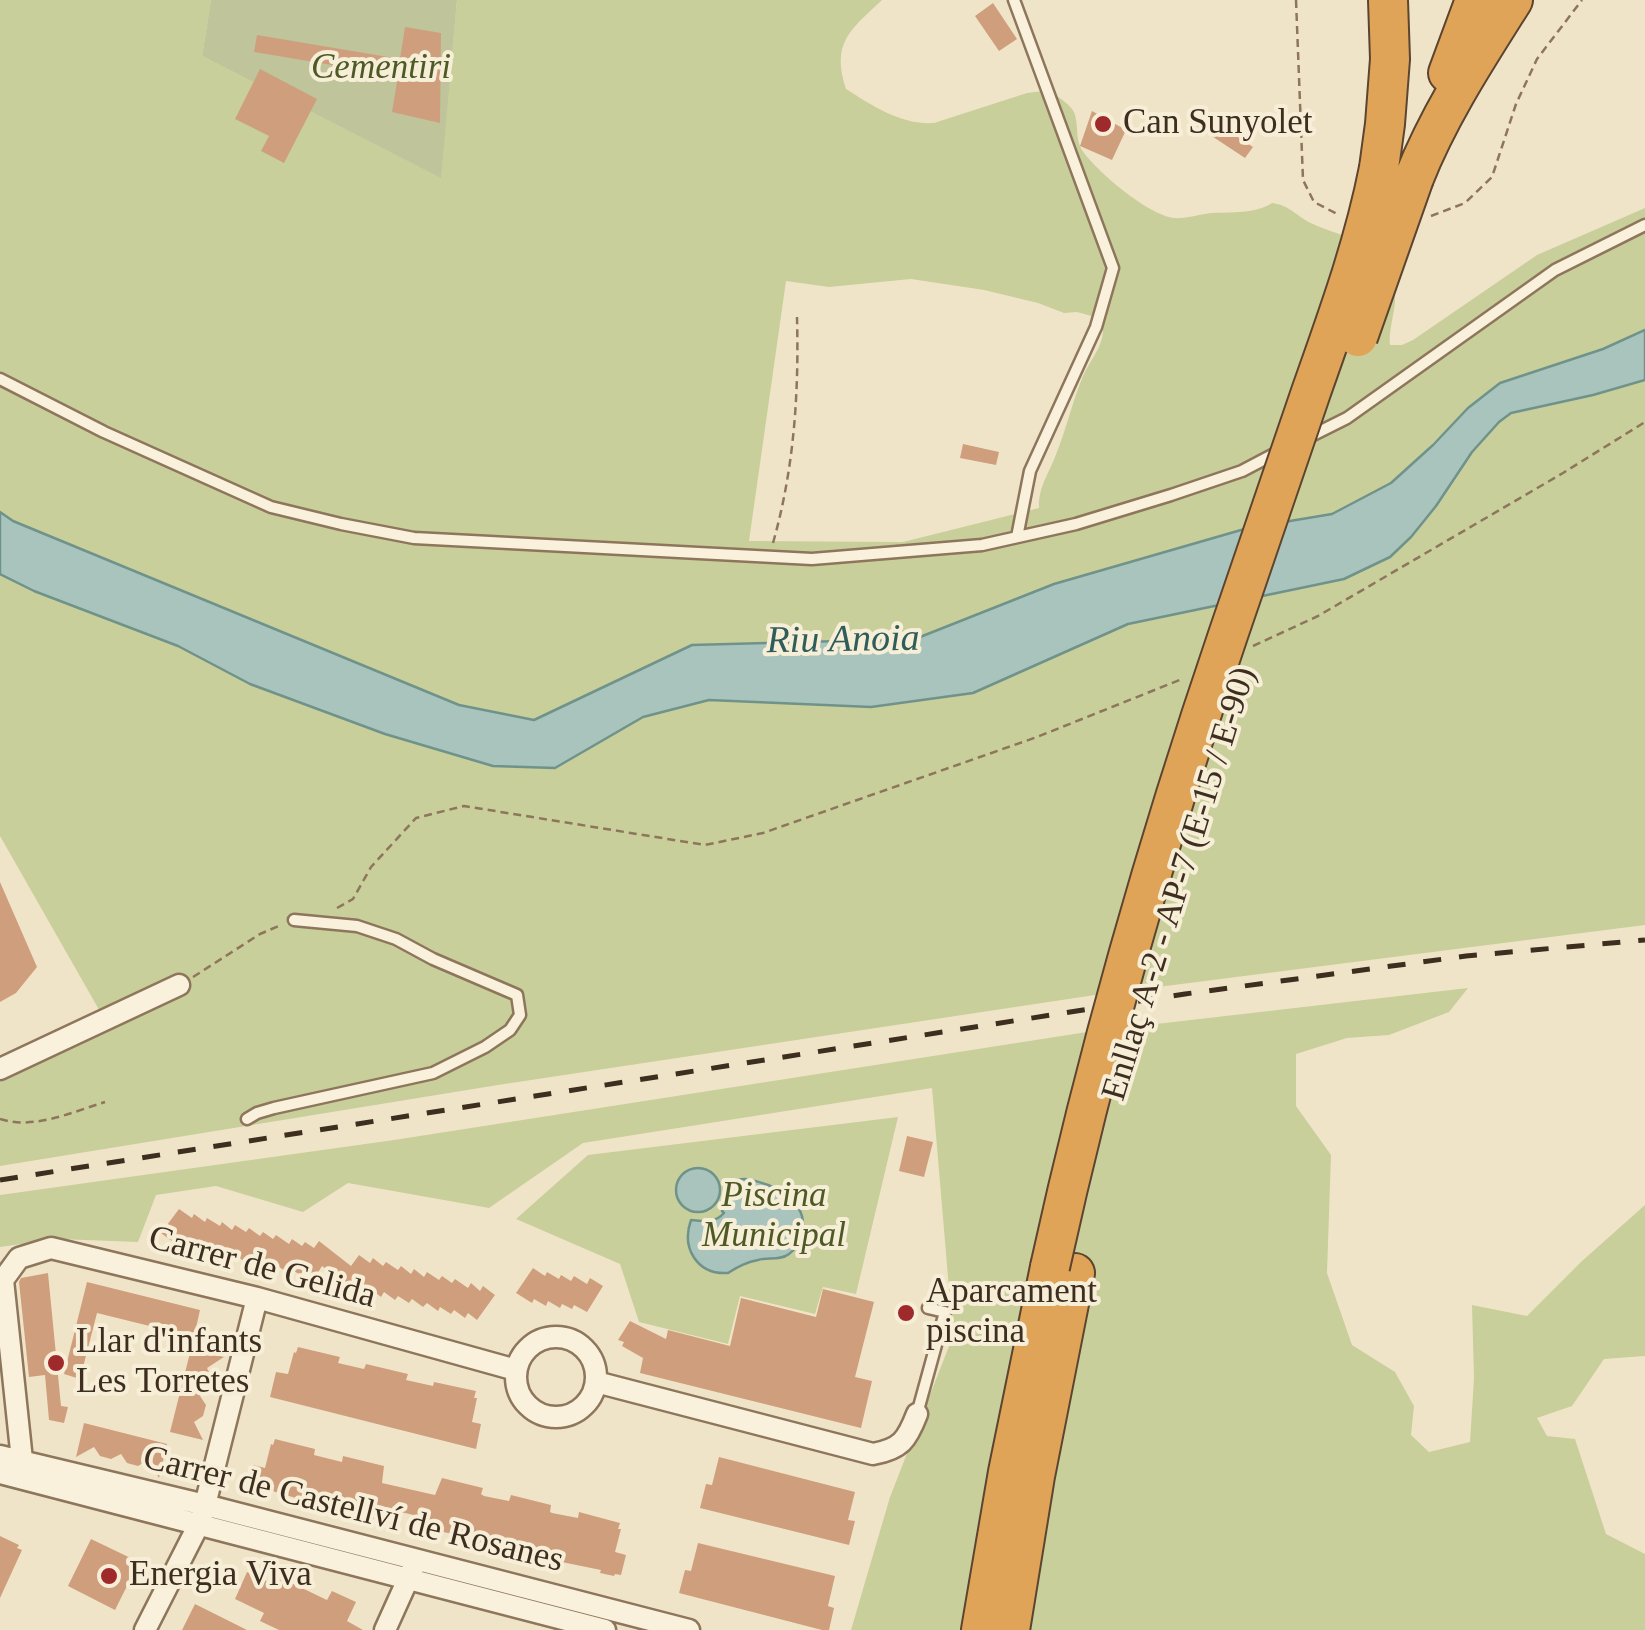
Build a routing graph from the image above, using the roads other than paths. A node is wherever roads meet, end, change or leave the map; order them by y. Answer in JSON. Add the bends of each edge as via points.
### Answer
{"nodes":[{"id":1,"x":1014,"y":0,"type":"edge"},
{"id":2,"x":1373,"y":0,"type":"edge"},
{"id":3,"x":1388,"y":0,"type":"edge"},
{"id":4,"x":1475,"y":0,"type":"edge"},
{"id":5,"x":1514,"y":0,"type":"edge"},
{"id":6,"x":1399,"y":160,"type":"junction"},
{"id":7,"x":1645,"y":224,"type":"edge"},
{"id":8,"x":0,"y":379,"type":"edge"},
{"id":9,"x":1017,"y":538,"type":"junction"},
{"id":10,"x":294,"y":920,"type":"road end"},
{"id":11,"x":180,"y":985,"type":"road end"},
{"id":12,"x":0,"y":1069,"type":"edge"},
{"id":13,"x":247,"y":1119,"type":"dead end"},
{"id":14,"x":1062,"y":1270,"type":"junction"},
{"id":15,"x":2,"y":1280,"type":"edge"},
{"id":16,"x":257,"y":1298,"type":"junction"},
{"id":17,"x":928,"y":1308,"type":"dead end"},
{"id":18,"x":516,"y":1370,"type":"junction"},
{"id":19,"x":596,"y":1382,"type":"junction"},
{"id":20,"x":917,"y":1414,"type":"joint"},
{"id":21,"x":0,"y":1456,"type":"edge"},
{"id":22,"x":22,"y":1460,"type":"junction"},
{"id":23,"x":0,"y":1473,"type":"edge"},
{"id":24,"x":202,"y":1514,"type":"junction"},
{"id":25,"x":412,"y":1569,"type":"junction"},
{"id":26,"x":625,"y":1622,"type":"edge"},
{"id":27,"x":146,"y":1630,"type":"edge"},
{"id":28,"x":384,"y":1630,"type":"edge"},
{"id":29,"x":605,"y":1630,"type":"edge"},
{"id":30,"x":690,"y":1630,"type":"edge"},
{"id":31,"x":981,"y":1630,"type":"edge"},
{"id":32,"x":1010,"y":1630,"type":"edge"}],
"edges":[{"from":1,"to":9,"type":"lane","via":[[1113,268],[1096,327],[1030,472]]},
{"from":2,"to":6,"type":"highway"},
{"from":3,"to":6,"type":"highway","via":[[1385,124]]},
{"from":4,"to":6,"type":"highway","via":[[1438,100]]},
{"from":5,"to":6,"type":"highway","via":[[1458,90]]},
{"from":6,"to":14,"type":"highway","name":"Enllaç A-2 - AP-7 (E-15 / E-90)","bridge":true,"via":[[1352,274],[1156,860],[1100,1057]]},
{"from":7,"to":9,"type":"lane","via":[[1555,270],[1346,418],[1242,471]]},
{"from":8,"to":9,"type":"lane","via":[[271,507],[414,538],[812,559]]},
{"from":10,"to":13,"type":"lane","via":[[357,926],[396,939],[517,996],[520,1015],[498,1039],[432,1073]]},
{"from":11,"to":12,"type":"street"},
{"from":14,"to":31,"type":"highway","name":"Enllaç A-2 - AP-7 (E-15 / E-90)","via":[[1012,1452]]},
{"from":14,"to":32,"type":"highway","name":"Enllaç A-2 - AP-7 (E-15 / E-90)","via":[[1046,1418]]},
{"from":15,"to":16,"type":"street","name":"Carrer de Gelida","via":[[19,1258],[51,1248]]},
{"from":15,"to":22,"type":"street"},
{"from":16,"to":18,"type":"street","name":"Carrer de Gelida"},
{"from":16,"to":24,"type":"street"},
{"from":17,"to":20,"type":"lane","via":[[945,1312]]},
{"from":18,"to":19,"type":"street","via":[[530,1346],[555,1337],[590,1356]]},
{"from":18,"to":19,"type":"street","via":[[520,1395],[550,1417],[585,1405]]},
{"from":19,"to":20,"type":"street","via":[[873,1454],[900,1445]]},
{"from":21,"to":22,"type":"street","name":"Carrer de Castellví de Rosanes"},
{"from":22,"to":24,"type":"street","name":"Carrer de Castellví de Rosanes"},
{"from":23,"to":24,"type":"street","name":"Carrer de Castellví de Rosanes"},
{"from":24,"to":25,"type":"street","name":"Carrer de Castellví de Rosanes"},
{"from":24,"to":27,"type":"street"},
{"from":25,"to":26,"type":"street","name":"Carrer de Castellví de Rosanes"},
{"from":25,"to":28,"type":"street"},
{"from":25,"to":29,"type":"street","name":"Carrer de Castellví de Rosanes"},
{"from":26,"to":30,"type":"street","name":"Carrer de Castellví de Rosanes"}]}
